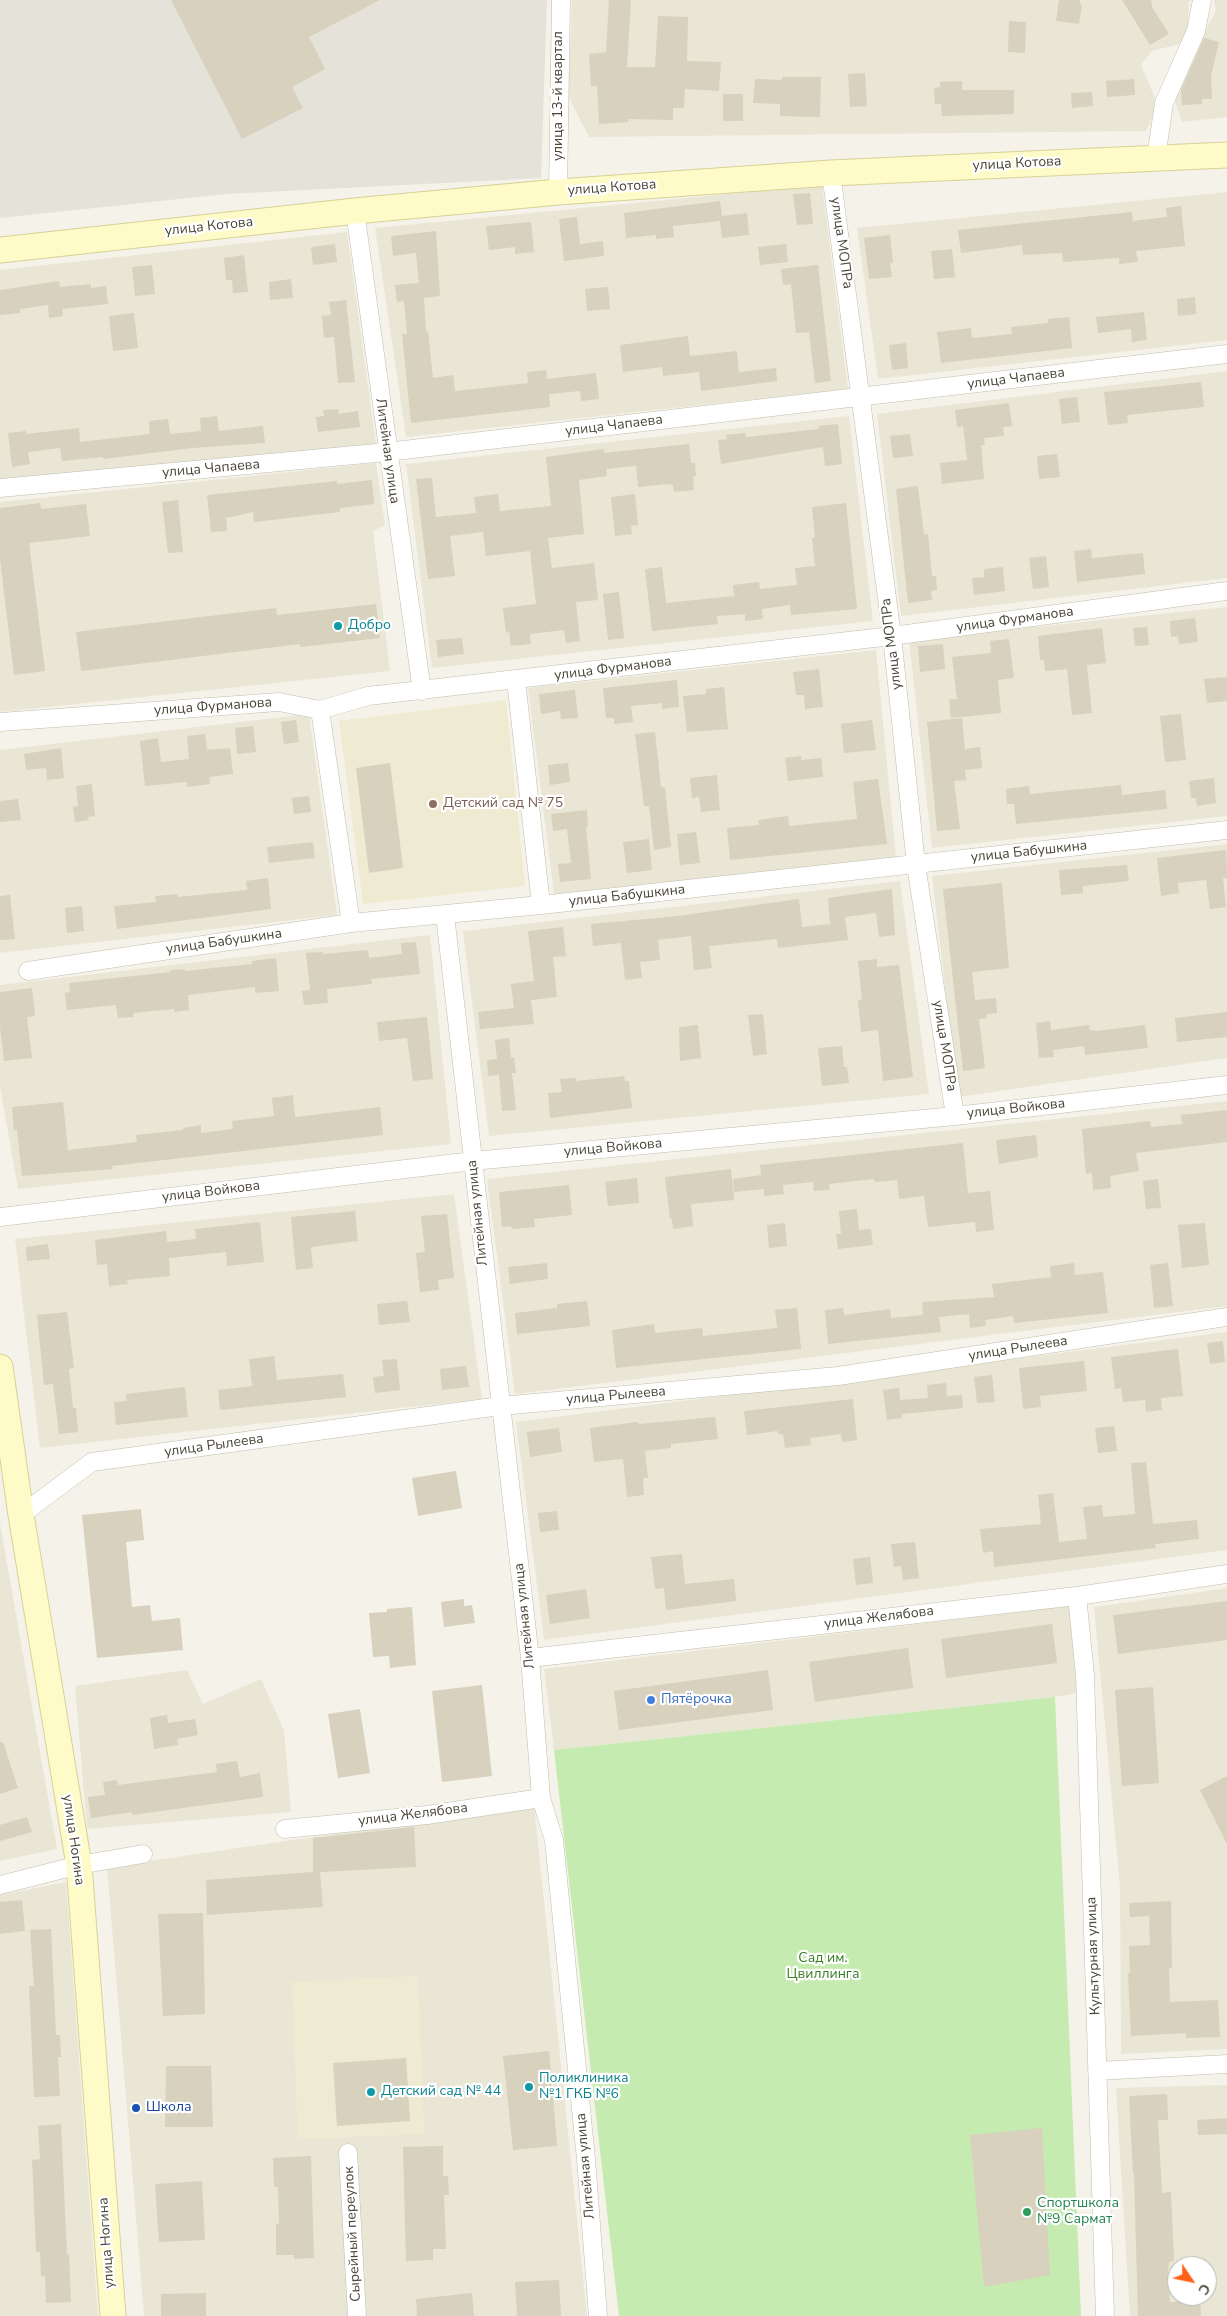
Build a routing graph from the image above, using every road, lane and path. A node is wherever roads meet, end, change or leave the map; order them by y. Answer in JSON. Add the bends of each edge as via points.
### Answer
{"nodes":[{"id":1,"x":560,"y":0,"type":"edge"},
{"id":2,"x":1202,"y":0,"type":"edge"},
{"id":3,"x":1227,"y":155,"type":"edge"},
{"id":4,"x":1156,"y":158,"type":"junction"},
{"id":5,"x":832,"y":173,"type":"junction"},
{"id":6,"x":558,"y":192,"type":"junction"},
{"id":7,"x":355,"y":211,"type":"junction"},
{"id":8,"x":0,"y":250,"type":"edge"},
{"id":9,"x":1227,"y":354,"type":"edge"},
{"id":10,"x":861,"y":398,"type":"junction"},
{"id":11,"x":387,"y":452,"type":"junction"},
{"id":12,"x":0,"y":488,"type":"edge"},
{"id":13,"x":1227,"y":591,"type":"edge"},
{"id":14,"x":892,"y":636,"type":"junction"},
{"id":15,"x":516,"y":680,"type":"junction"},
{"id":16,"x":422,"y":691,"type":"junction"},
{"id":17,"x":320,"y":710,"type":"junction"},
{"id":18,"x":0,"y":722,"type":"edge"},
{"id":19,"x":1227,"y":830,"type":"edge"},
{"id":20,"x":916,"y":865,"type":"junction"},
{"id":21,"x":541,"y":905,"type":"junction"},
{"id":22,"x":445,"y":915,"type":"junction"},
{"id":23,"x":351,"y":923,"type":"junction"},
{"id":24,"x":28,"y":971,"type":"dead end"},
{"id":25,"x":1227,"y":1085,"type":"edge"},
{"id":26,"x":954,"y":1116,"type":"junction"},
{"id":27,"x":473,"y":1161,"type":"junction"},
{"id":28,"x":0,"y":1218,"type":"edge"},
{"id":29,"x":1227,"y":1317,"type":"edge"},
{"id":30,"x":0,"y":1367,"type":"edge"},
{"id":31,"x":500,"y":1406,"type":"junction"},
{"id":32,"x":21,"y":1515,"type":"junction"},
{"id":33,"x":1227,"y":1574,"type":"edge"},
{"id":34,"x":1077,"y":1596,"type":"junction"},
{"id":35,"x":530,"y":1658,"type":"junction"},
{"id":36,"x":541,"y":1798,"type":"junction"},
{"id":37,"x":285,"y":1829,"type":"dead end"},
{"id":38,"x":143,"y":1854,"type":"dead end"},
{"id":39,"x":79,"y":1865,"type":"junction"},
{"id":40,"x":0,"y":1885,"type":"edge"},
{"id":41,"x":1227,"y":2064,"type":"edge"},
{"id":42,"x":1097,"y":2071,"type":"junction"},
{"id":43,"x":348,"y":2153,"type":"dead end"},
{"id":44,"x":113,"y":2316,"type":"edge"},
{"id":45,"x":357,"y":2316,"type":"edge"},
{"id":46,"x":598,"y":2316,"type":"edge"},
{"id":47,"x":1105,"y":2316,"type":"edge"}],
"edges":[{"from":1,"to":6,"type":"street","name":"улица 13-й квартал"},
{"from":2,"to":4,"type":"street","via":[[1196,31],[1164,103]]},
{"from":3,"to":4,"type":"street","name":"улица Котова"},
{"from":4,"to":5,"type":"street","name":"улица Котова"},
{"from":5,"to":6,"type":"street","name":"улица Котова"},
{"from":5,"to":10,"type":"street","name":"улица МОПРа"},
{"from":6,"to":7,"type":"street","name":"улица Котова"},
{"from":7,"to":8,"type":"street","name":"улица Котова"},
{"from":7,"to":11,"type":"street","name":"Литейная улица"},
{"from":9,"to":10,"type":"street","name":"улица Чапаева"},
{"from":10,"to":11,"type":"street","name":"улица Чапаева"},
{"from":10,"to":14,"type":"street","name":"улица МОПРа"},
{"from":11,"to":12,"type":"street","name":"улица Чапаева"},
{"from":11,"to":16,"type":"street","name":"Литейная улица"},
{"from":13,"to":14,"type":"street","name":"улица Фурманова"},
{"from":14,"to":15,"type":"street","name":"улица Фурманова"},
{"from":14,"to":20,"type":"street","name":"улица МОПРа"},
{"from":15,"to":16,"type":"street","name":"улица Фурманова"},
{"from":15,"to":21,"type":"street"},
{"from":16,"to":17,"type":"street","name":"улица Фурманова","via":[[368,696]]},
{"from":17,"to":18,"type":"street","name":"улица Фурманова","via":[[279,702]]},
{"from":17,"to":23,"type":"street"},
{"from":19,"to":20,"type":"street","name":"улица Бабушкина"},
{"from":20,"to":21,"type":"street","name":"улица Бабушкина"},
{"from":20,"to":26,"type":"street","name":"улица МОПРа"},
{"from":21,"to":22,"type":"street","name":"улица Бабушкина"},
{"from":22,"to":23,"type":"street","name":"улица Бабушкина"},
{"from":22,"to":27,"type":"street","name":"Литейная улица"},
{"from":23,"to":24,"type":"street","name":"улица Бабушкина"},
{"from":25,"to":26,"type":"street","name":"улица Войкова"},
{"from":26,"to":27,"type":"street","name":"улица Войкова"},
{"from":27,"to":28,"type":"street","name":"улица Войкова"},
{"from":27,"to":31,"type":"street","name":"Литейная улица"},
{"from":29,"to":31,"type":"street","name":"улица Рылеева","via":[[838,1376]]},
{"from":30,"to":32,"type":"street","name":"улица Ногина"},
{"from":31,"to":32,"type":"street","name":"улица Рылеева","via":[[92,1462]]},
{"from":31,"to":35,"type":"street","name":"Литейная улица"},
{"from":32,"to":39,"type":"street","name":"улица Ногина"},
{"from":33,"to":34,"type":"street","name":"улица Желябова"},
{"from":34,"to":35,"type":"street","name":"улица Желябова"},
{"from":34,"to":42,"type":"street","name":"Культурная улица","via":[[1084,1675]]},
{"from":35,"to":36,"type":"street","name":"Литейная улица"},
{"from":36,"to":37,"type":"street","name":"улица Желябова","via":[[427,1815]]},
{"from":36,"to":46,"type":"street","name":"Литейная улица","via":[[554,1840],[586,2159]]},
{"from":38,"to":39,"type":"street"},
{"from":39,"to":40,"type":"street"},
{"from":39,"to":44,"type":"street","name":"улица Ногина"},
{"from":41,"to":42,"type":"street"},
{"from":42,"to":47,"type":"street","name":"Культурная улица"},
{"from":43,"to":45,"type":"street","name":"Сырейный переулок"}]}
